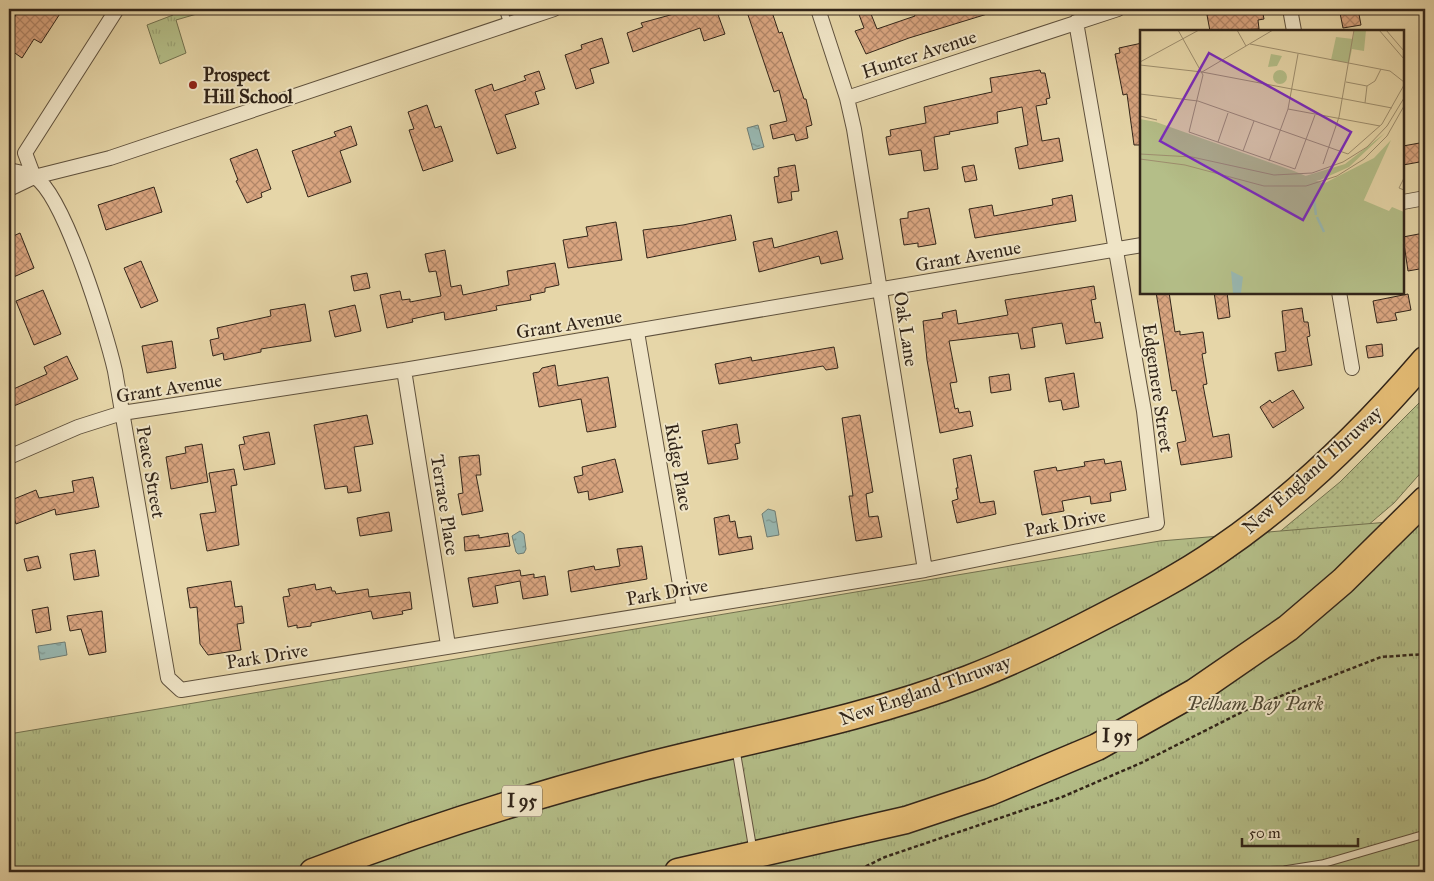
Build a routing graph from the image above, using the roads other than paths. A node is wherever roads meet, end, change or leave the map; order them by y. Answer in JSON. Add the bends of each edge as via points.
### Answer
{"nodes":[{"id":1,"x":117,"y":9,"type":"edge"},
{"id":2,"x":503,"y":9,"type":"edge"},
{"id":3,"x":554,"y":9,"type":"edge"},
{"id":4,"x":818,"y":9,"type":"edge"},
{"id":5,"x":1118,"y":9,"type":"edge"},
{"id":6,"x":1290,"y":9,"type":"edge"},
{"id":7,"x":1076,"y":22,"type":"junction"},
{"id":8,"x":508,"y":24,"type":"junction"},
{"id":9,"x":1294,"y":30,"type":"edge"},
{"id":10,"x":847,"y":98,"type":"junction"},
{"id":11,"x":9,"y":170,"type":"edge"},
{"id":12,"x":34,"y":177,"type":"junction"},
{"id":13,"x":9,"y":189,"type":"edge"},
{"id":14,"x":1425,"y":198,"type":"edge"},
{"id":15,"x":1404,"y":202,"type":"edge"},
{"id":16,"x":1140,"y":245,"type":"edge"},
{"id":17,"x":1117,"y":249,"type":"junction"},
{"id":18,"x":881,"y":290,"type":"junction"},
{"id":19,"x":1339,"y":294,"type":"edge"},
{"id":20,"x":637,"y":332,"type":"junction"},
{"id":21,"x":1425,"y":360,"type":"edge"},
{"id":22,"x":1352,"y":368,"type":"dead end"},
{"id":23,"x":404,"y":370,"type":"junction"},
{"id":24,"x":122,"y":413,"type":"junction"},
{"id":25,"x":9,"y":457,"type":"edge"},
{"id":26,"x":1425,"y":500,"type":"edge"},
{"id":27,"x":1157,"y":523,"type":"joint"},
{"id":28,"x":925,"y":570,"type":"junction"},
{"id":29,"x":684,"y":608,"type":"junction"},
{"id":30,"x":448,"y":645,"type":"junction"},
{"id":31,"x":181,"y":690,"type":"joint"},
{"id":32,"x":735,"y":744,"type":"junction"},
{"id":33,"x":1425,"y":834,"type":"edge"},
{"id":34,"x":754,"y":856,"type":"junction"},
{"id":35,"x":314,"y":872,"type":"edge"},
{"id":36,"x":678,"y":872,"type":"edge"},
{"id":37,"x":1230,"y":872,"type":"edge"}],
"edges":[{"from":1,"to":12,"type":"street","via":[[25,153]]},
{"from":2,"to":8,"type":"lane"},
{"from":3,"to":8,"type":"street"},
{"from":4,"to":10,"type":"street","name":"Oak Lane"},
{"from":5,"to":7,"type":"street","name":"Hunter Avenue"},
{"from":6,"to":9,"type":"street"},
{"from":7,"to":10,"type":"street","name":"Hunter Avenue"},
{"from":7,"to":17,"type":"street","name":"Edgemere Street"},
{"from":8,"to":12,"type":"street","via":[[110,158]]},
{"from":10,"to":18,"type":"street","name":"Oak Lane"},
{"from":11,"to":12,"type":"street"},
{"from":12,"to":13,"type":"street"},
{"from":12,"to":24,"type":"street","name":"Peace Street","via":[[49,193],[79,258],[106,334]]},
{"from":14,"to":15,"type":"street"},
{"from":16,"to":17,"type":"street","name":"Grant Avenue"},
{"from":17,"to":18,"type":"street","name":"Grant Avenue"},
{"from":17,"to":27,"type":"street","name":"Edgemere Street","via":[[1144,411]]},
{"from":18,"to":20,"type":"street","name":"Grant Avenue"},
{"from":18,"to":28,"type":"street","name":"Oak Lane"},
{"from":19,"to":22,"type":"street"},
{"from":20,"to":23,"type":"street","name":"Grant Avenue"},
{"from":20,"to":29,"type":"street","name":"Ridge Place"},
{"from":21,"to":32,"type":"highway","name":"New England Thruway","number":"I 95","via":[[1361,430],[1285,500],[1217,552],[1158,588],[1046,646],[967,680],[886,708]]},
{"from":23,"to":24,"type":"street","name":"Grant Avenue"},
{"from":23,"to":30,"type":"street","name":"Terrace Place"},
{"from":24,"to":25,"type":"street","name":"Grant Avenue"},
{"from":24,"to":31,"type":"street","name":"Peace Street","via":[[168,678]]},
{"from":26,"to":34,"type":"highway","number":"I 95","via":[[1349,576],[1288,628],[1195,692],[1122,734],[1042,771],[963,802],[906,820]]},
{"from":27,"to":28,"type":"street","name":"Park Drive"},
{"from":28,"to":29,"type":"street","name":"Park Drive"},
{"from":29,"to":30,"type":"street","name":"Park Drive","via":[[522,636]]},
{"from":30,"to":31,"type":"street","name":"Park Drive"},
{"from":32,"to":34,"type":"lane"},
{"from":32,"to":35,"type":"highway","name":"New England Thruway","number":"I 95","via":[[547,794],[407,838]]},
{"from":33,"to":37,"type":"lane","via":[[1322,864],[1284,870]]},
{"from":34,"to":36,"type":"highway","number":"I 95"}]}
